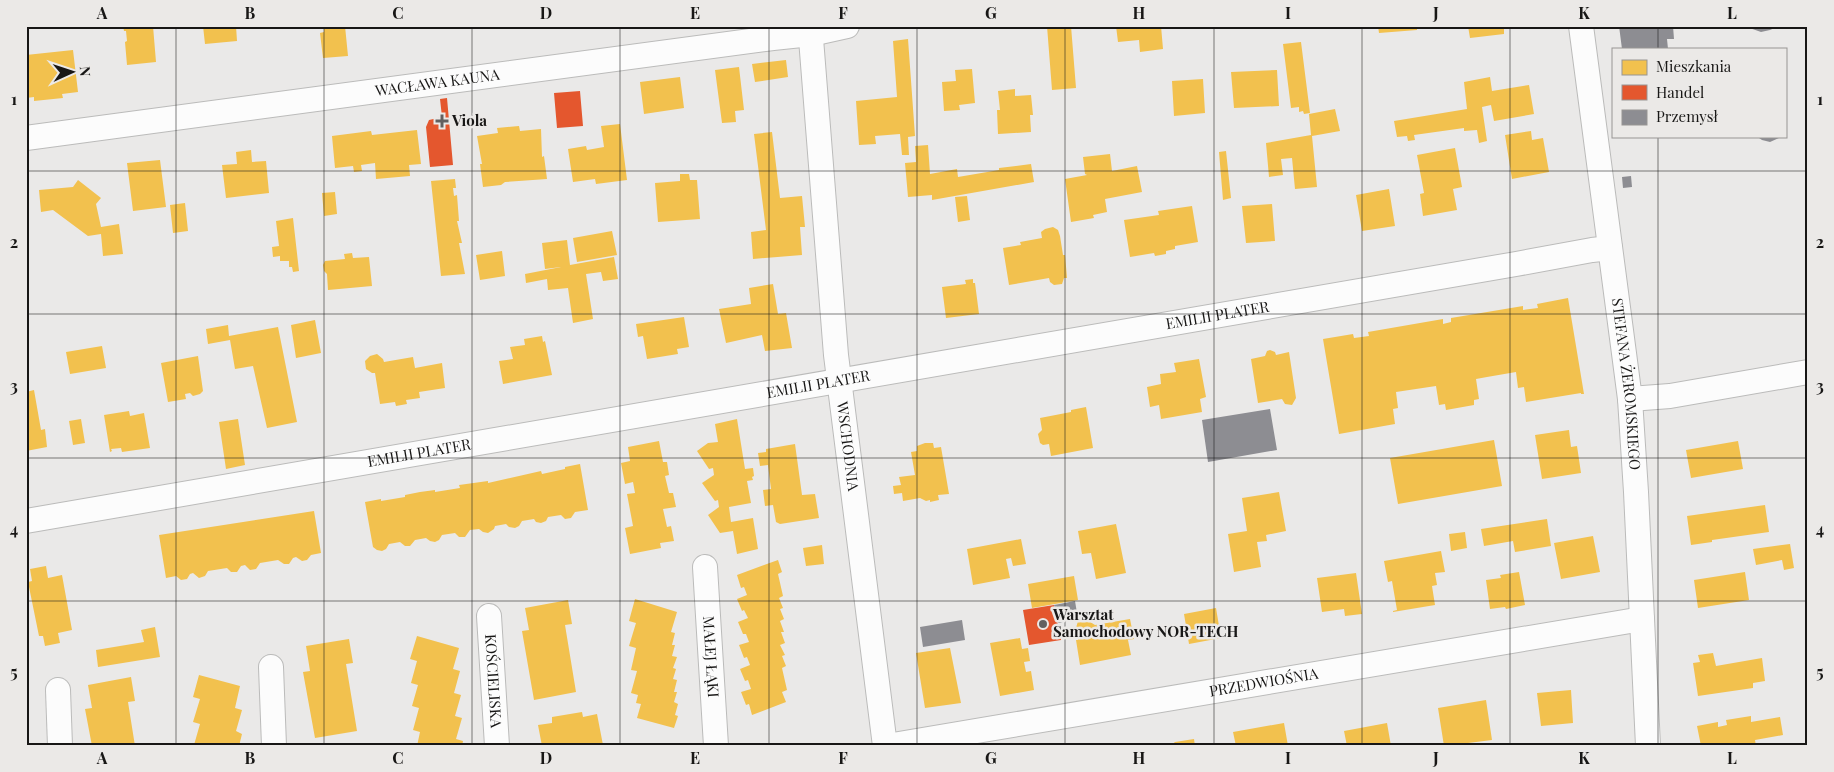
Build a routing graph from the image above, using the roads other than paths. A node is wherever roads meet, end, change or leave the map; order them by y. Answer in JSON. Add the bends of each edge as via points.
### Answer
{"nodes":[{"id":1,"x":847,"y":26,"type":"edge"},
{"id":2,"x":1581,"y":26,"type":"edge"},
{"id":3,"x":811,"y":30,"type":"edge"},
{"id":4,"x":26,"y":138,"type":"edge"},
{"id":5,"x":1610,"y":248,"type":"junction"},
{"id":6,"x":1808,"y":372,"type":"edge"},
{"id":7,"x":838,"y":381,"type":"junction"},
{"id":8,"x":1630,"y":398,"type":"junction"},
{"id":9,"x":26,"y":521,"type":"edge"},
{"id":10,"x":705,"y":567,"type":"dead end"},
{"id":11,"x":489,"y":616,"type":"dead end"},
{"id":12,"x":1642,"y":619,"type":"junction"},
{"id":13,"x":271,"y":667,"type":"dead end"},
{"id":14,"x":58,"y":690,"type":"dead end"},
{"id":15,"x":60,"y":746,"type":"edge"},
{"id":16,"x":274,"y":746,"type":"edge"},
{"id":17,"x":497,"y":746,"type":"edge"},
{"id":18,"x":716,"y":746,"type":"edge"},
{"id":19,"x":886,"y":746,"type":"edge"},
{"id":20,"x":1648,"y":746,"type":"edge"}],
"edges":[{"from":1,"to":3,"type":"street","name":"WACŁAWA KAUNA"},
{"from":2,"to":5,"type":"street","name":"STEFANA ŻEROMSKIEGO"},
{"from":3,"to":4,"type":"street","name":"WACŁAWA KAUNA","via":[[773,38]]},
{"from":3,"to":7,"type":"street","name":"WSCHODNIA"},
{"from":5,"to":7,"type":"street","name":"EMILII PLATER"},
{"from":5,"to":8,"type":"street","name":"STEFANA ŻEROMSKIEGO"},
{"from":6,"to":8,"type":"street","via":[[1670,396]]},
{"from":7,"to":9,"type":"street","name":"EMILII PLATER"},
{"from":7,"to":19,"type":"street","name":"WSCHODNIA"},
{"from":8,"to":12,"type":"street","name":"STEFANA ŻEROMSKIEGO"},
{"from":10,"to":18,"type":"street","name":"MAŁEJ ŁĄKI"},
{"from":11,"to":17,"type":"street","name":"KOŚCIELISKA"},
{"from":12,"to":19,"type":"street","name":"PRZEDWIOŚNIA"},
{"from":12,"to":20,"type":"street","name":"STEFANA ŻEROMSKIEGO"},
{"from":13,"to":16,"type":"street"},
{"from":14,"to":15,"type":"street"}]}
